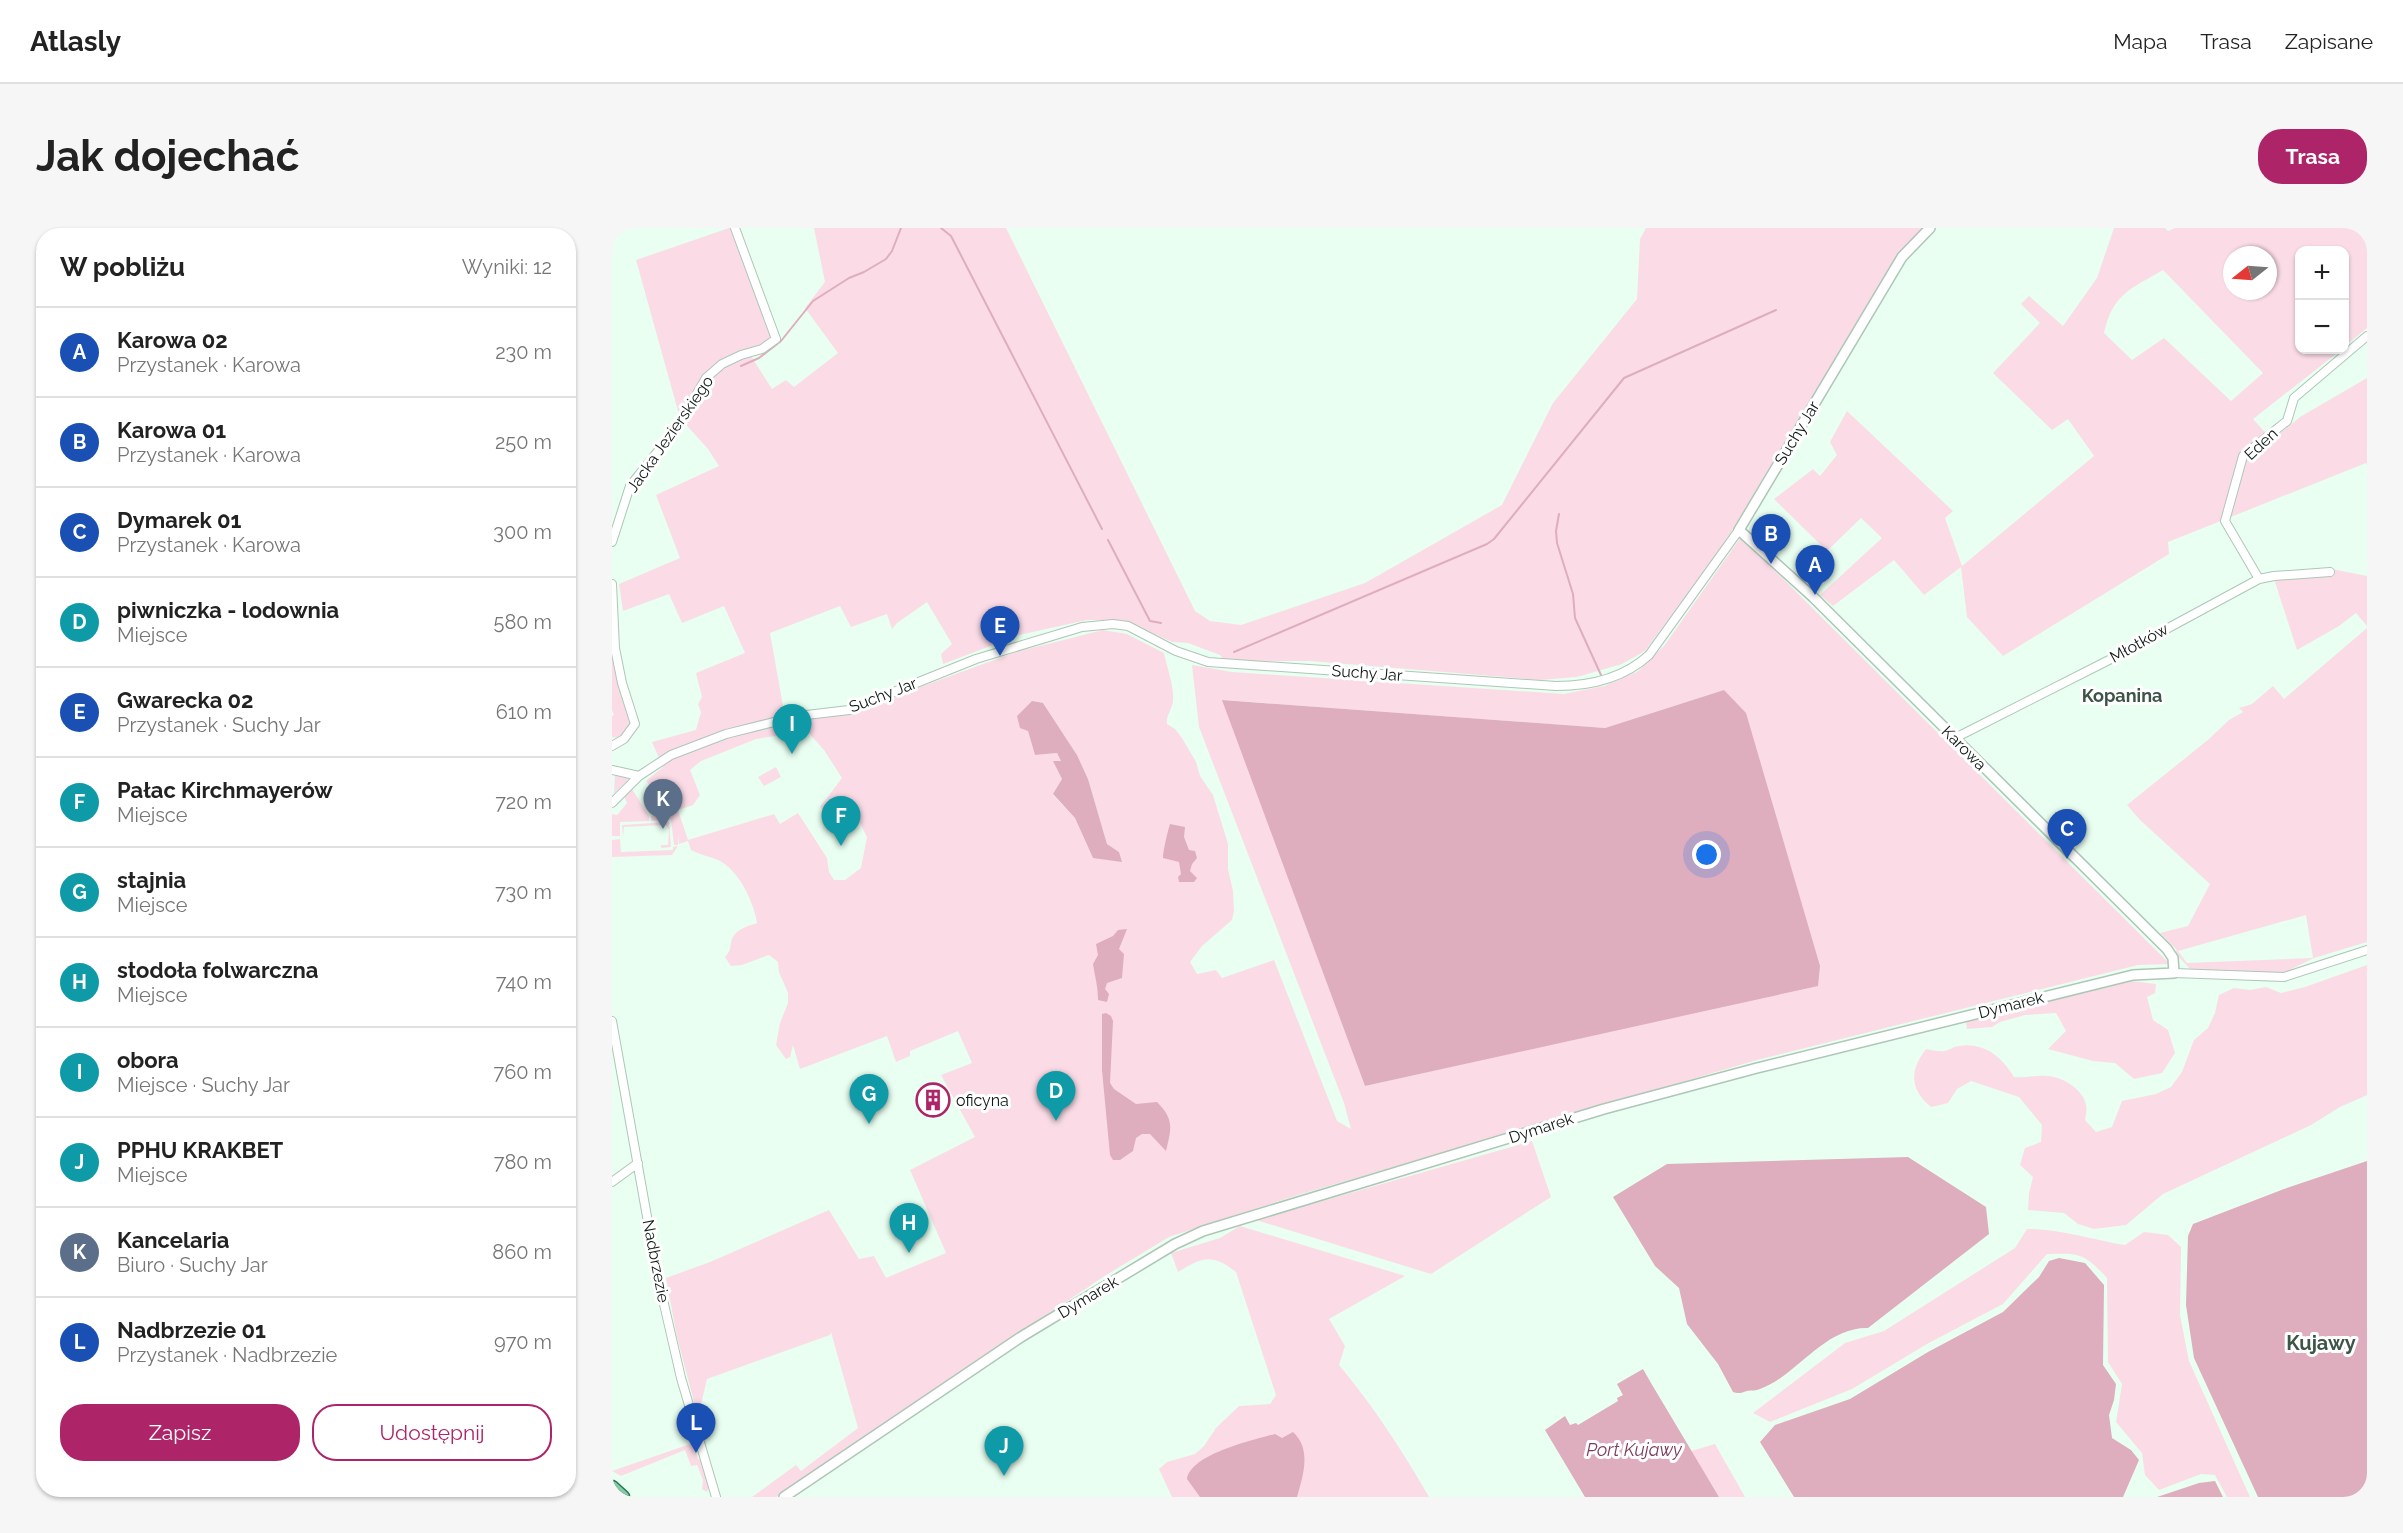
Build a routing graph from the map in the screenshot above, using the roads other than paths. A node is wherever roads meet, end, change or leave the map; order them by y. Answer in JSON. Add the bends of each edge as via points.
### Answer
{"nodes":[{"id":1,"x":735,"y":228,"type":"edge"},
{"id":2,"x":1930,"y":228,"type":"edge"},
{"id":3,"x":2367,"y":336,"type":"edge"},
{"id":4,"x":1739,"y":530,"type":"junction"},
{"id":5,"x":612,"y":542,"type":"edge"},
{"id":6,"x":2330,"y":572,"type":"dead end"},
{"id":7,"x":2259,"y":579,"type":"junction"},
{"id":8,"x":612,"y":584,"type":"edge"},
{"id":9,"x":1955,"y":738,"type":"junction"},
{"id":10,"x":612,"y":746,"type":"edge"},
{"id":11,"x":612,"y":770,"type":"edge"},
{"id":12,"x":639,"y":776,"type":"junction"},
{"id":13,"x":612,"y":803,"type":"edge"},
{"id":14,"x":2367,"y":950,"type":"edge"},
{"id":15,"x":2174,"y":974,"type":"junction"},
{"id":16,"x":612,"y":1021,"type":"edge"},
{"id":17,"x":639,"y":1163,"type":"junction"},
{"id":18,"x":612,"y":1182,"type":"edge"},
{"id":19,"x":612,"y":1486,"type":"edge"},
{"id":20,"x":623,"y":1497,"type":"edge"},
{"id":21,"x":716,"y":1497,"type":"edge"},
{"id":22,"x":784,"y":1497,"type":"edge"}],
"edges":[{"from":1,"to":5,"type":"street","name":"Jacka Jezierskiego","via":[[776,339],[762,349],[722,364],[706,378],[679,425],[630,486]]},
{"from":2,"to":4,"type":"street","name":"Suchy Jar","via":[[1902,258]]},
{"from":3,"to":7,"type":"street","name":"Eden","via":[[2294,398],[2286,421],[2243,456],[2225,521]]},
{"from":4,"to":9,"type":"street","name":"Karowa","via":[[1813,597]]},
{"from":4,"to":12,"type":"street","name":"Suchy Jar","via":[[1649,655],[1623,673],[1592,683],[1556,686],[1208,662],[1176,651],[1128,626],[1099,625],[976,659],[849,710],[798,716],[726,734],[670,755]]},
{"from":6,"to":7,"type":"street","name":"Młotków"},
{"from":7,"to":9,"type":"street","name":"Młotków"},
{"from":8,"to":10,"type":"street","via":[[615,648],[635,724],[624,739]]},
{"from":9,"to":15,"type":"street","name":"Karowa","via":[[2169,951]]},
{"from":11,"to":12,"type":"street"},
{"from":12,"to":13,"type":"street","name":"Suchy Jar"},
{"from":14,"to":15,"type":"street","name":"Dymarek","via":[[2284,977]]},
{"from":15,"to":22,"type":"street","name":"Dymarek","via":[[2133,975],[1604,1108],[1203,1231],[1021,1337]]},
{"from":16,"to":17,"type":"street","name":"Nadbrzezie"},
{"from":17,"to":18,"type":"street"},
{"from":17,"to":21,"type":"street","name":"Nadbrzezie","via":[[658,1278],[681,1378]]},
{"from":19,"to":20,"type":"main road"}]}
